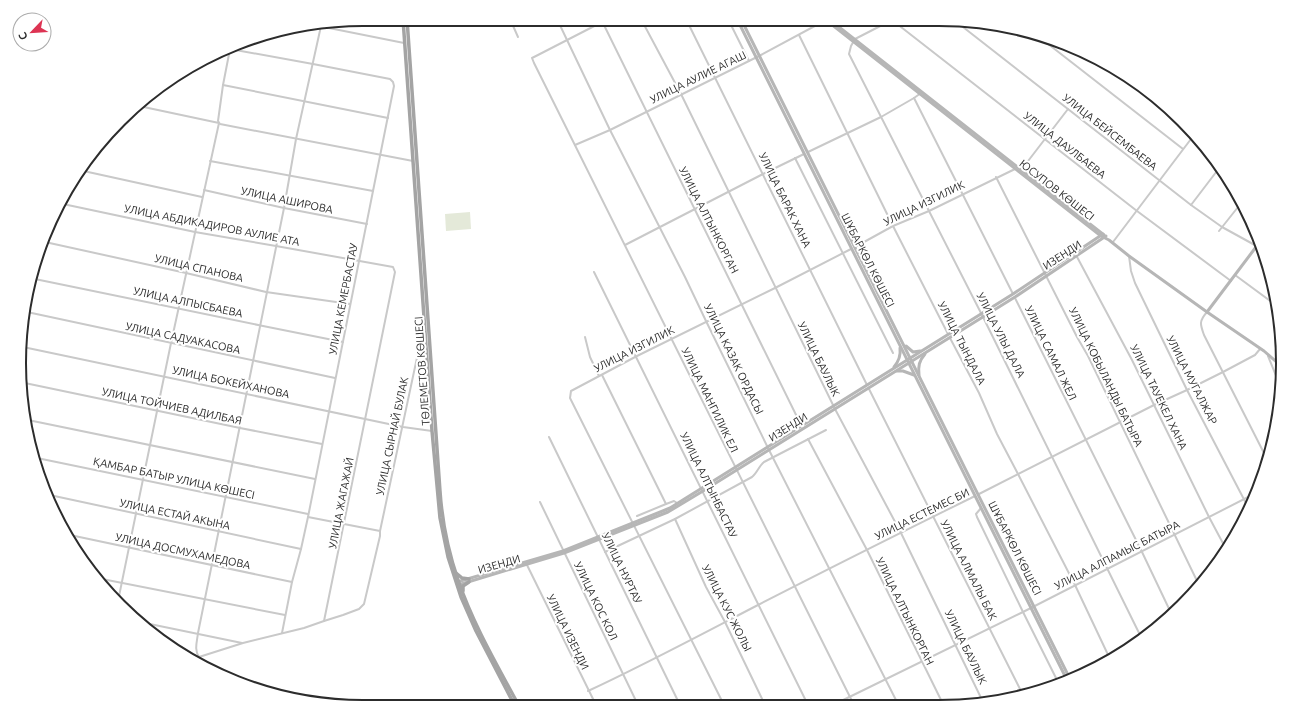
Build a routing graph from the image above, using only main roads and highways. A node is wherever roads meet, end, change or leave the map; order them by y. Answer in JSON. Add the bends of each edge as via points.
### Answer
{"nodes":[{"id":1,"x":403,"y":26,"type":"edge"},
{"id":2,"x":407,"y":26,"type":"edge"},
{"id":3,"x":404,"y":43,"type":"junction"},
{"id":4,"x":409,"y":52,"type":"junction"},
{"id":5,"x":415,"y":161,"type":"junction"},
{"id":6,"x":434,"y":431,"type":"junction"},
{"id":7,"x":455,"y":571,"type":"junction"},
{"id":8,"x":458,"y":584,"type":"junction"},
{"id":9,"x":464,"y":596,"type":"junction"},
{"id":10,"x":513,"y":700,"type":"edge"},
{"id":11,"x":516,"y":700,"type":"edge"}],
"edges":[{"from":1,"to":3,"type":"main road","name":"ТӨЛЕМЕТОВ КӨШЕСІ"},
{"from":2,"to":4,"type":"main road","name":"ТӨЛЕМЕТОВ КӨШЕСІ"},
{"from":3,"to":4,"type":"main road"},
{"from":3,"to":5,"type":"main road","name":"ТӨЛЕМЕТОВ КӨШЕСІ"},
{"from":4,"to":5,"type":"main road","name":"ТӨЛЕМЕТОВ КӨШЕСІ"},
{"from":5,"to":6,"type":"main road","name":"ТӨЛЕМЕТОВ КӨШЕСІ"},
{"from":5,"to":6,"type":"main road","name":"ТӨЛЕМЕТОВ КӨШЕСІ"},
{"from":6,"to":7,"type":"main road","name":"ТӨЛЕМЕТОВ КӨШЕСІ","via":[[441,505]]},
{"from":6,"to":8,"type":"main road","name":"ТӨЛЕМЕТОВ КӨШЕСІ","via":[[440,518],[448,557]]},
{"from":7,"to":8,"type":"main road","name":"ТӨЛЕМЕТОВ КӨШЕСІ"},
{"from":7,"to":9,"type":"main road","via":[[462,578],[469,580],[463,586]]},
{"from":8,"to":9,"type":"main road","name":"ТӨЛЕМЕТОВ КӨШЕСІ"},
{"from":8,"to":10,"type":"main road","name":"ТӨЛЕМЕТОВ КӨШЕСІ","via":[[476,631]]},
{"from":9,"to":11,"type":"main road","name":"ТӨЛЕМЕТОВ КӨШЕСІ"}]}
